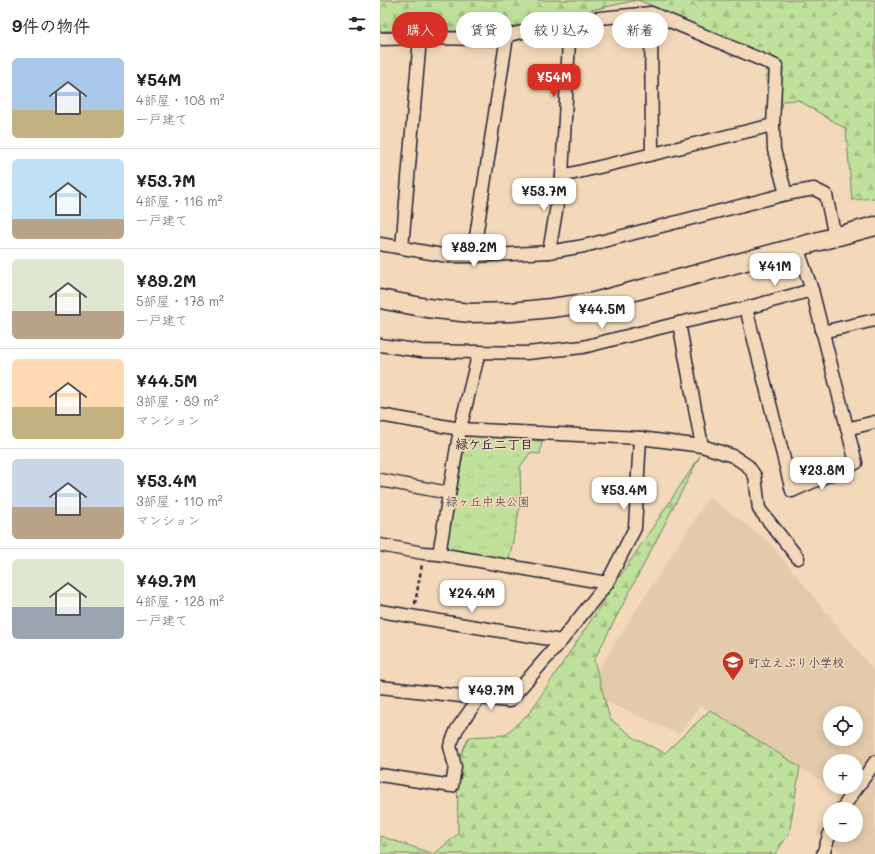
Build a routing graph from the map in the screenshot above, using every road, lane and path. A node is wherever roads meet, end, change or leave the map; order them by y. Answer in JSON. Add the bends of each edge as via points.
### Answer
{"nodes":[{"id":1,"x":668,"y":20,"type":"edge"},
{"id":2,"x":380,"y":39,"type":"edge"},
{"id":3,"x":392,"y":39,"type":"edge"},
{"id":4,"x":419,"y":48,"type":"edge"},
{"id":5,"x":505,"y":48,"type":"edge"},
{"id":6,"x":569,"y":48,"type":"edge"},
{"id":7,"x":651,"y":48,"type":"edge"},
{"id":8,"x":773,"y":125,"type":"junction"},
{"id":9,"x":652,"y":154,"type":"junction"},
{"id":10,"x":562,"y":176,"type":"junction"},
{"id":11,"x":786,"y":194,"type":"junction"},
{"id":12,"x":875,"y":226,"type":"edge"},
{"id":13,"x":835,"y":237,"type":"junction"},
{"id":14,"x":380,"y":244,"type":"edge"},
{"id":15,"x":798,"y":247,"type":"junction"},
{"id":16,"x":402,"y":248,"type":"junction"},
{"id":17,"x":549,"y":252,"type":"junction"},
{"id":18,"x":473,"y":256,"type":"junction"},
{"id":19,"x":812,"y":290,"type":"junction"},
{"id":20,"x":380,"y":299,"type":"edge"},
{"id":21,"x":746,"y":308,"type":"junction"},
{"id":22,"x":875,"y":320,"type":"edge"},
{"id":23,"x":678,"y":323,"type":"junction"},
{"id":24,"x":822,"y":332,"type":"junction"},
{"id":25,"x":380,"y":345,"type":"edge"},
{"id":26,"x":479,"y":352,"type":"junction"},
{"id":27,"x":380,"y":415,"type":"edge"},
{"id":28,"x":875,"y":422,"type":"edge"},
{"id":29,"x":460,"y":428,"type":"junction"},
{"id":30,"x":847,"y":429,"type":"junction"},
{"id":31,"x":640,"y":438,"type":"junction"},
{"id":32,"x":702,"y":446,"type":"junction"},
{"id":33,"x":380,"y":480,"type":"edge"},
{"id":34,"x":449,"y":493,"type":"junction"},
{"id":35,"x":380,"y":545,"type":"edge"},
{"id":36,"x":423,"y":553,"type":"junction"},
{"id":37,"x":439,"y":554,"type":"junction"},
{"id":38,"x":798,"y":558,"type":"dead end"},
{"id":39,"x":607,"y":583,"type":"junction"},
{"id":40,"x":380,"y":611,"type":"edge"},
{"id":41,"x":413,"y":617,"type":"junction"},
{"id":42,"x":561,"y":641,"type":"junction"},
{"id":43,"x":380,"y":687,"type":"edge"},
{"id":44,"x":479,"y":698,"type":"junction"},
{"id":45,"x":875,"y":762,"type":"edge"},
{"id":46,"x":380,"y":775,"type":"edge"},
{"id":47,"x":847,"y":802,"type":"edge"},
{"id":48,"x":828,"y":842,"type":"edge"},
{"id":49,"x":826,"y":852,"type":"edge"}],
"edges":[{"from":1,"to":8,"type":"street","via":[[776,66]]},
{"from":2,"to":3,"type":"street"},
{"from":4,"to":16,"type":"street"},
{"from":5,"to":18,"type":"street"},
{"from":6,"to":10,"type":"street"},
{"from":7,"to":9,"type":"street"},
{"from":8,"to":9,"type":"street"},
{"from":8,"to":11,"type":"street","via":[[774,150]]},
{"from":9,"to":10,"type":"street"},
{"from":10,"to":17,"type":"street"},
{"from":11,"to":13,"type":"street","via":[[814,189],[826,195]]},
{"from":11,"to":17,"type":"street","via":[[584,246]]},
{"from":12,"to":13,"type":"street"},
{"from":13,"to":15,"type":"street"},
{"from":14,"to":16,"type":"street"},
{"from":15,"to":19,"type":"street"},
{"from":15,"to":20,"type":"street","via":[[594,302],[551,308],[470,313]]},
{"from":16,"to":18,"type":"street","via":[[448,256]]},
{"from":17,"to":18,"type":"street"},
{"from":19,"to":21,"type":"street"},
{"from":19,"to":24,"type":"street"},
{"from":21,"to":23,"type":"street"},
{"from":21,"to":30,"type":"street","via":[[792,491],[856,463]]},
{"from":22,"to":24,"type":"street"},
{"from":23,"to":26,"type":"street","via":[[583,347],[527,353]]},
{"from":23,"to":32,"type":"street"},
{"from":24,"to":30,"type":"street"},
{"from":25,"to":26,"type":"street","via":[[422,351]]},
{"from":26,"to":29,"type":"street"},
{"from":27,"to":29,"type":"street"},
{"from":28,"to":30,"type":"street"},
{"from":29,"to":31,"type":"street"},
{"from":29,"to":34,"type":"street"},
{"from":31,"to":32,"type":"street"},
{"from":31,"to":39,"type":"street","via":[[635,528]]},
{"from":32,"to":38,"type":"street","via":[[733,456],[748,466],[755,476],[759,509]]},
{"from":33,"to":34,"type":"street"},
{"from":34,"to":37,"type":"street"},
{"from":35,"to":36,"type":"street"},
{"from":36,"to":37,"type":"street"},
{"from":36,"to":41,"type":"path"},
{"from":37,"to":39,"type":"street"},
{"from":39,"to":42,"type":"street"},
{"from":40,"to":41,"type":"street"},
{"from":41,"to":42,"type":"street"},
{"from":42,"to":44,"type":"street","via":[[509,702]]},
{"from":43,"to":44,"type":"street"},
{"from":44,"to":46,"type":"street","via":[[457,729],[450,746],[455,767],[452,786]]},
{"from":45,"to":47,"type":"street"},
{"from":48,"to":49,"type":"street"}]}
